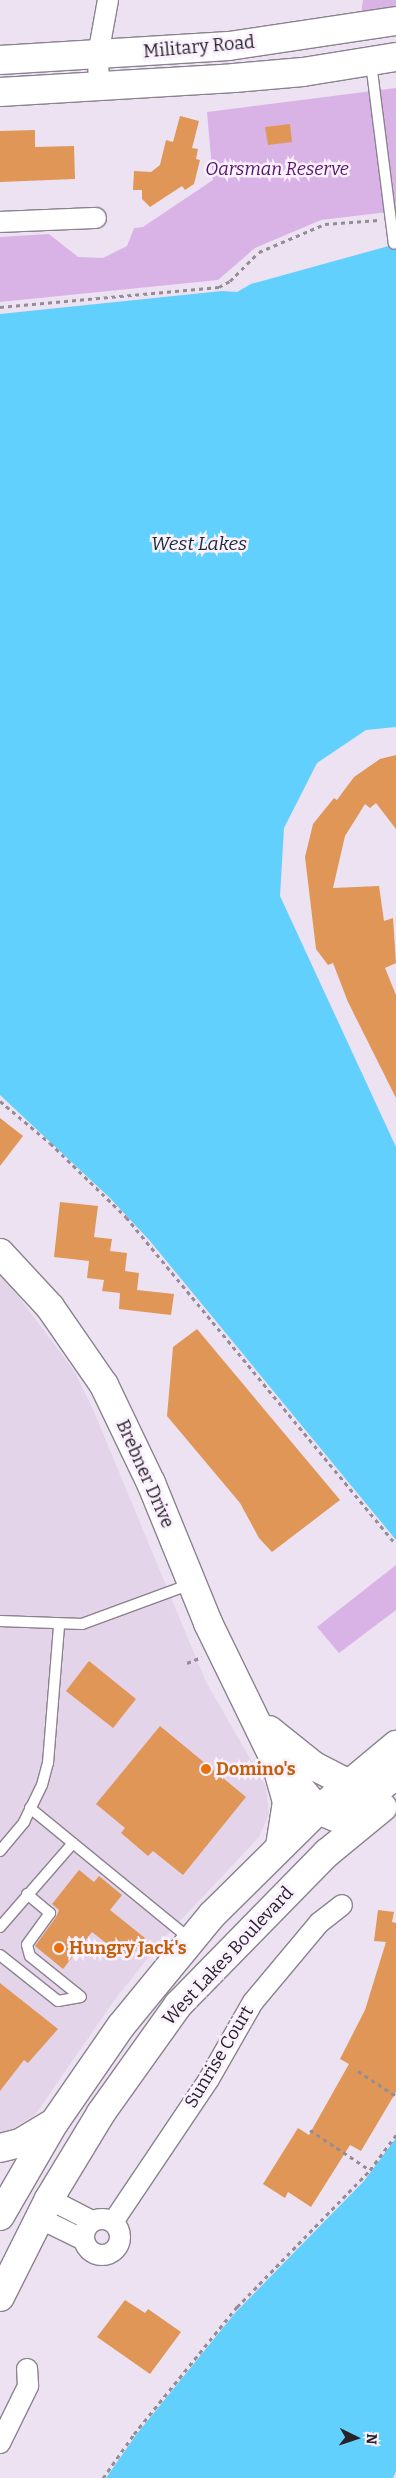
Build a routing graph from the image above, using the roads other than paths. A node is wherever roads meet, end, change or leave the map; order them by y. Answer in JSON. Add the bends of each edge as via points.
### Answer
{"nodes":[{"id":1,"x":108,"y":0,"type":"edge"},
{"id":2,"x":396,"y":21,"type":"edge"},
{"id":3,"x":98,"y":55,"type":"junction"},
{"id":4,"x":383,"y":59,"type":"edge"},
{"id":5,"x":0,"y":60,"type":"edge"},
{"id":6,"x":99,"y":87,"type":"junction"},
{"id":7,"x":0,"y":92,"type":"edge"},
{"id":8,"x":96,"y":218,"type":"dead end"},
{"id":9,"x":0,"y":222,"type":"edge"},
{"id":10,"x":394,"y":244,"type":"dead end"},
{"id":11,"x":0,"y":1253,"type":"edge"},
{"id":12,"x":192,"y":1583,"type":"junction"},
{"id":13,"x":0,"y":1621,"type":"edge"},
{"id":14,"x":59,"y":1626,"type":"junction"},
{"id":15,"x":256,"y":1716,"type":"junction"},
{"id":16,"x":396,"y":1745,"type":"edge"},
{"id":17,"x":273,"y":1756,"type":"junction"},
{"id":18,"x":396,"y":1775,"type":"edge"},
{"id":19,"x":349,"y":1784,"type":"junction"},
{"id":20,"x":396,"y":1796,"type":"edge"},
{"id":21,"x":30,"y":1808,"type":"junction"},
{"id":22,"x":318,"y":1810,"type":"junction"},
{"id":23,"x":73,"y":1843,"type":"junction"},
{"id":24,"x":280,"y":1846,"type":"junction"},
{"id":25,"x":0,"y":1851,"type":"edge"},
{"id":26,"x":27,"y":1894,"type":"junction"},
{"id":27,"x":342,"y":1905,"type":"dead end"},
{"id":28,"x":0,"y":1927,"type":"edge"},
{"id":29,"x":192,"y":1941,"type":"junction"},
{"id":30,"x":0,"y":1956,"type":"edge"},
{"id":31,"x":54,"y":2123,"type":"junction"},
{"id":32,"x":0,"y":2148,"type":"edge"},
{"id":33,"x":5,"y":2196,"type":"edge"},
{"id":34,"x":44,"y":2209,"type":"junction"},
{"id":35,"x":92,"y":2221,"type":"junction"},
{"id":36,"x":113,"y":2222,"type":"junction"},
{"id":37,"x":84,"y":2240,"type":"junction"},
{"id":38,"x":0,"y":2297,"type":"edge"},
{"id":39,"x":27,"y":2369,"type":"dead end"},
{"id":40,"x":0,"y":2444,"type":"edge"}],
"edges":[{"from":1,"to":3,"type":"street"},
{"from":2,"to":3,"type":"main road","name":"Military Road","via":[[229,46]]},
{"from":3,"to":5,"type":"main road","name":"Military Road"},
{"from":3,"to":6,"type":"street"},
{"from":4,"to":6,"type":"main road","name":"Military Road","via":[[254,76]]},
{"from":4,"to":10,"type":"lane"},
{"from":6,"to":7,"type":"main road","name":"Military Road"},
{"from":8,"to":9,"type":"street"},
{"from":11,"to":12,"type":"main road","name":"Brebner Drive","via":[[50,1307],[104,1385]]},
{"from":12,"to":14,"type":"lane","via":[[82,1624]]},
{"from":12,"to":15,"type":"main road","name":"Brebner Drive","via":[[208,1623]]},
{"from":13,"to":14,"type":"lane"},
{"from":14,"to":21,"type":"lane","via":[[48,1763]]},
{"from":15,"to":17,"type":"main road","name":"Brebner Drive"},
{"from":15,"to":19,"type":"main road","name":"Brebner Drive","via":[[282,1744]]},
{"from":16,"to":19,"type":"main road","name":"West Lakes Boulevard"},
{"from":17,"to":22,"type":"main road","name":"Brebner Drive"},
{"from":17,"to":24,"type":"main road","via":[[287,1802]]},
{"from":18,"to":22,"type":"main road","via":[[348,1812],[335,1817]]},
{"from":19,"to":22,"type":"main road","name":"West Lakes Boulevard"},
{"from":20,"to":34,"type":"main road","name":"West Lakes Boulevard","via":[[327,1853],[178,2006],[101,2113]]},
{"from":21,"to":23,"type":"lane"},
{"from":21,"to":25,"type":"lane"},
{"from":22,"to":24,"type":"main road","name":"West Lakes Boulevard"},
{"from":23,"to":26,"type":"lane"},
{"from":23,"to":29,"type":"lane"},
{"from":24,"to":29,"type":"main road","name":"West Lakes Boulevard"},
{"from":26,"to":28,"type":"lane"},
{"from":26,"to":30,"type":"lane","via":[[50,1913],[27,1945],[30,1956],[81,1997],[58,2001]]},
{"from":27,"to":36,"type":"street","name":"Sunrise Court","via":[[319,1923],[253,2002],[209,2079]]},
{"from":29,"to":31,"type":"main road","name":"West Lakes Boulevard","via":[[121,2026]]},
{"from":31,"to":32,"type":"main road","via":[[20,2143]]},
{"from":31,"to":33,"type":"main road","name":"West Lakes Boulevard"},
{"from":33,"to":34,"type":"main road"},
{"from":34,"to":35,"type":"street"},
{"from":34,"to":37,"type":"street"},
{"from":34,"to":38,"type":"main road","name":"West Lakes Boulevard"},
{"from":35,"to":36,"type":"street","via":[[103,2218]]},
{"from":35,"to":37,"type":"street","via":[[84,2231]]},
{"from":36,"to":37,"type":"street","via":[[120,2236],[114,2250],[97,2255],[87,2249]]},
{"from":39,"to":40,"type":"street","via":[[28,2386]]}]}
